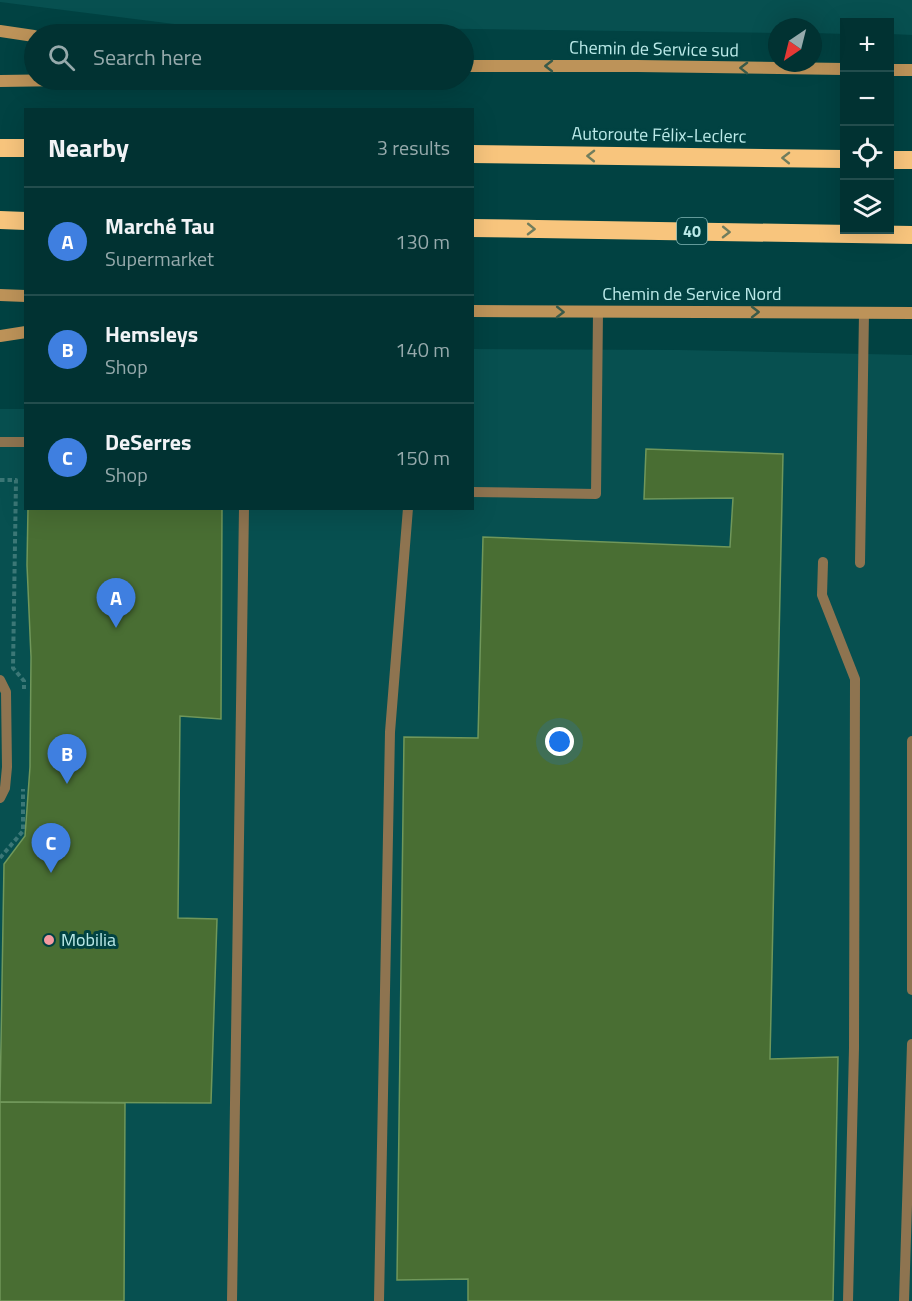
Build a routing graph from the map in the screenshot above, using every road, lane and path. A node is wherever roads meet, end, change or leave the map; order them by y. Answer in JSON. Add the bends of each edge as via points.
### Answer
{"nodes":[{"id":1,"x":0,"y":31,"type":"edge"},
{"id":2,"x":24,"y":35,"type":"edge"},
{"id":3,"x":474,"y":66,"type":"edge"},
{"id":4,"x":840,"y":69,"type":"edge"},
{"id":5,"x":894,"y":70,"type":"edge"},
{"id":6,"x":912,"y":70,"type":"edge"},
{"id":7,"x":0,"y":81,"type":"edge"},
{"id":8,"x":24,"y":81,"type":"edge"},
{"id":9,"x":0,"y":148,"type":"edge"},
{"id":10,"x":24,"y":148,"type":"edge"},
{"id":11,"x":474,"y":154,"type":"edge"},
{"id":12,"x":840,"y":159,"type":"edge"},
{"id":13,"x":894,"y":160,"type":"edge"},
{"id":14,"x":912,"y":160,"type":"edge"},
{"id":15,"x":0,"y":220,"type":"edge"},
{"id":16,"x":24,"y":221,"type":"edge"},
{"id":17,"x":474,"y":228,"type":"edge"},
{"id":18,"x":912,"y":235,"type":"edge"},
{"id":19,"x":0,"y":295,"type":"edge"},
{"id":20,"x":24,"y":296,"type":"edge"},
{"id":21,"x":474,"y":311,"type":"edge"},
{"id":22,"x":598,"y":312,"type":"junction"},
{"id":23,"x":864,"y":313,"type":"junction"},
{"id":24,"x":912,"y":313,"type":"edge"},
{"id":25,"x":24,"y":332,"type":"edge"},
{"id":26,"x":0,"y":336,"type":"edge"},
{"id":27,"x":0,"y":442,"type":"edge"},
{"id":28,"x":24,"y":442,"type":"edge"},
{"id":29,"x":0,"y":480,"type":"edge"},
{"id":30,"x":16,"y":480,"type":"dead end"},
{"id":31,"x":474,"y":492,"type":"edge"},
{"id":32,"x":244,"y":510,"type":"edge"},
{"id":33,"x":408,"y":510,"type":"edge"},
{"id":34,"x":823,"y":562,"type":"dead end"},
{"id":35,"x":860,"y":563,"type":"dead end"},
{"id":36,"x":0,"y":680,"type":"edge"},
{"id":37,"x":912,"y":741,"type":"edge"},
{"id":38,"x":0,"y":798,"type":"edge"},
{"id":39,"x":912,"y":990,"type":"edge"},
{"id":40,"x":912,"y":1044,"type":"edge"},
{"id":41,"x":232,"y":1301,"type":"edge"},
{"id":42,"x":379,"y":1301,"type":"edge"},
{"id":43,"x":848,"y":1301,"type":"edge"},
{"id":44,"x":904,"y":1301,"type":"edge"}],
"edges":[{"from":1,"to":2,"type":"main road"},
{"from":4,"to":3,"type":"main road","name":"Chemin de Service sud","one_way":true},
{"from":5,"to":6,"type":"main road"},
{"from":7,"to":8,"type":"main road"},
{"from":9,"to":10,"type":"highway"},
{"from":12,"to":11,"type":"highway","name":"Autoroute Félix-Leclerc","one_way":true},
{"from":13,"to":14,"type":"highway"},
{"from":15,"to":16,"type":"highway"},
{"from":17,"to":18,"type":"highway","number":"40","one_way":true},
{"from":19,"to":20,"type":"main road"},
{"from":21,"to":22,"type":"main road","name":"Chemin de Service Nord","one_way":true},
{"from":22,"to":23,"type":"main road","name":"Chemin de Service Nord","one_way":true},
{"from":22,"to":31,"type":"lane","via":[[596,494]]},
{"from":23,"to":24,"type":"main road","name":"Chemin de Service Nord"},
{"from":23,"to":35,"type":"lane"},
{"from":25,"to":26,"type":"main road"},
{"from":27,"to":28,"type":"lane"},
{"from":29,"to":30,"type":"path"},
{"from":32,"to":41,"type":"lane"},
{"from":33,"to":42,"type":"lane","via":[[390,732]]},
{"from":34,"to":43,"type":"lane","via":[[822,595],[855,679],[854,1048]]},
{"from":36,"to":38,"type":"lane","via":[[6,692],[7,774]]},
{"from":37,"to":39,"type":"lane"},
{"from":40,"to":44,"type":"lane"}]}
